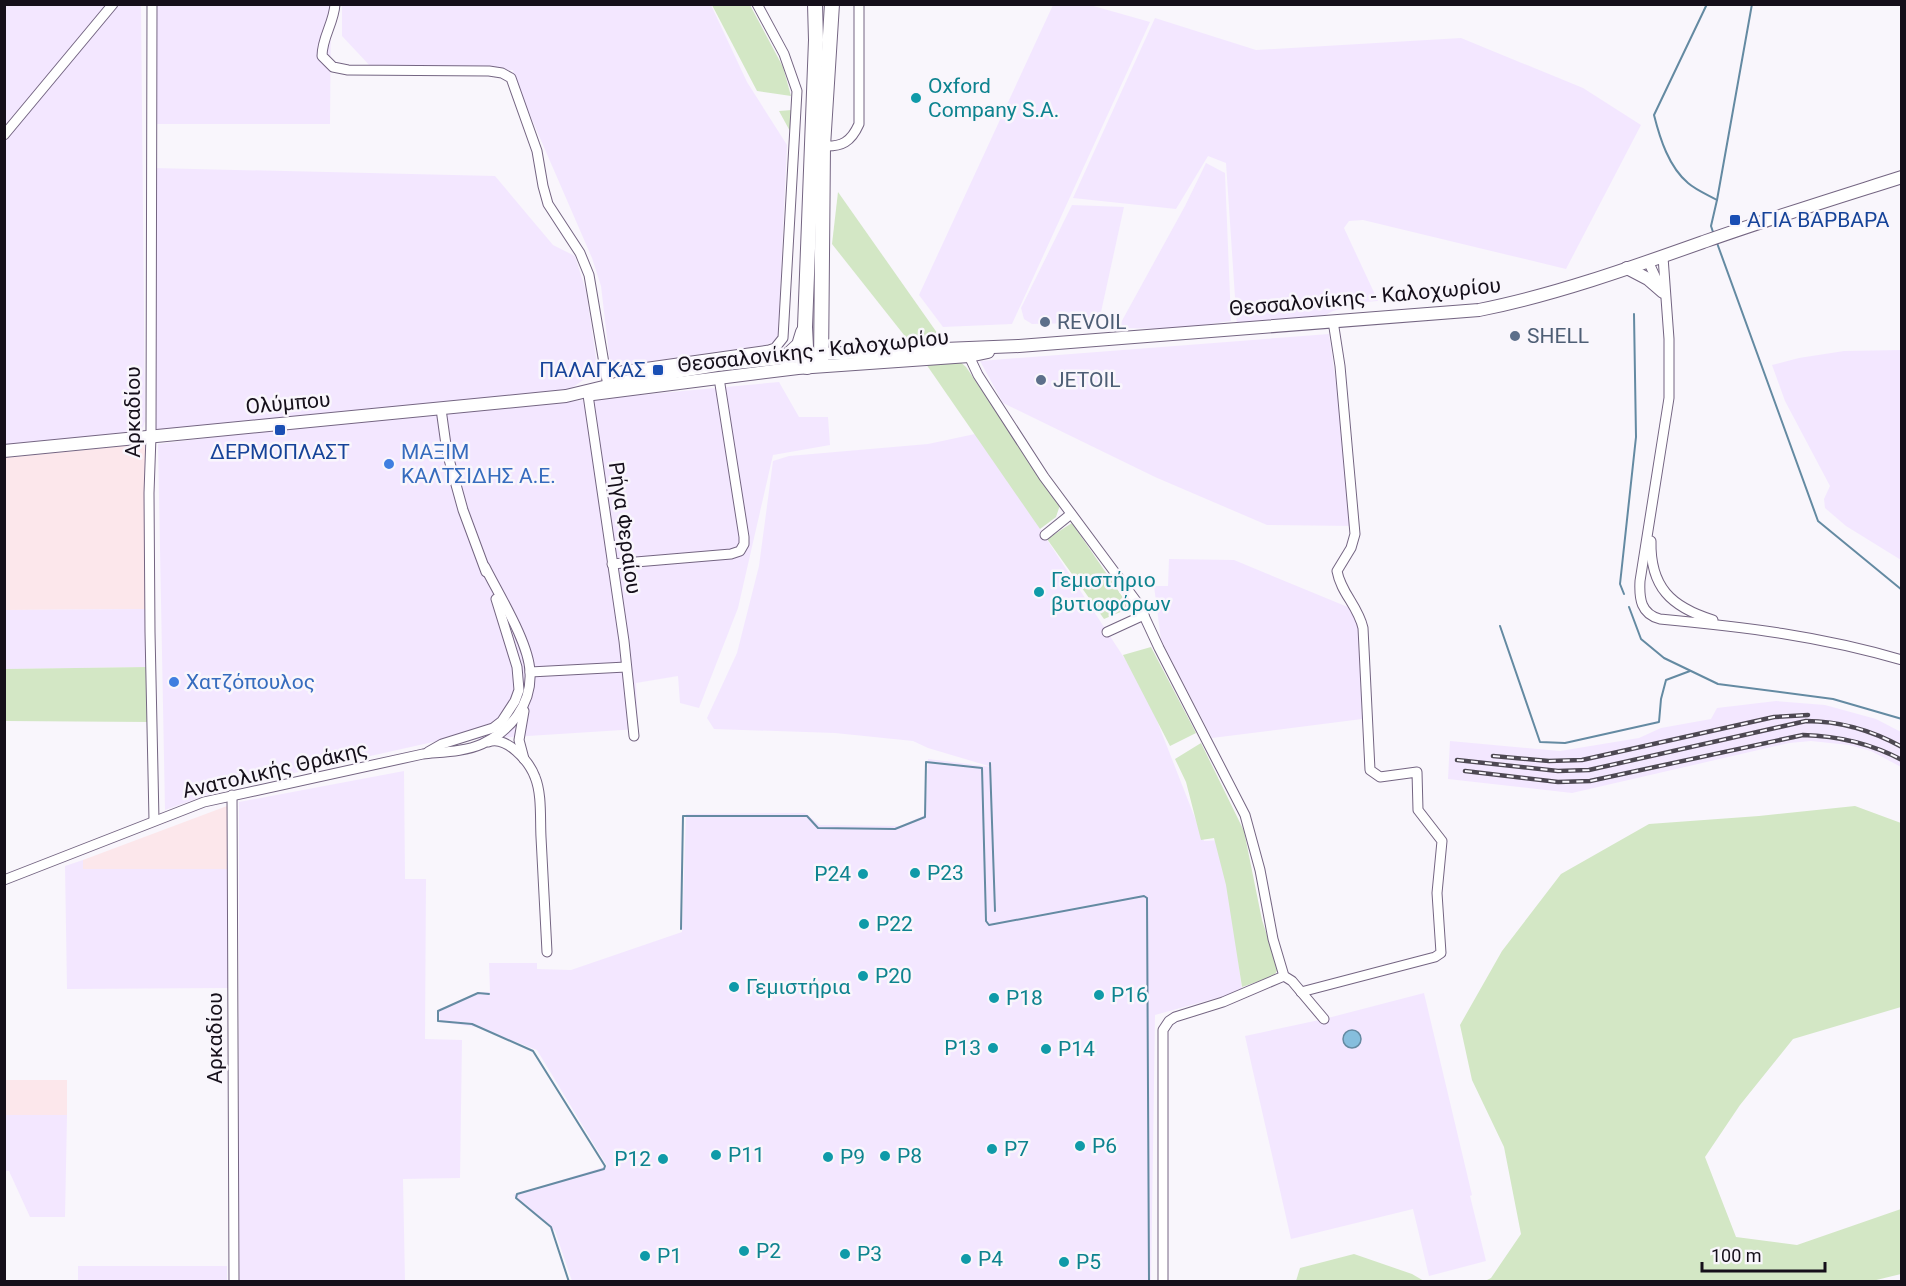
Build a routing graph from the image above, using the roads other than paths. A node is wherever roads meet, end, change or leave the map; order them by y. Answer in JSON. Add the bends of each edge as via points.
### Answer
{"nodes":[{"id":1,"x":113,"y":4,"type":"edge"},
{"id":2,"x":152,"y":4,"type":"edge"},
{"id":3,"x":335,"y":4,"type":"edge"},
{"id":4,"x":757,"y":4,"type":"edge"},
{"id":5,"x":815,"y":4,"type":"edge"},
{"id":6,"x":832,"y":4,"type":"edge"},
{"id":7,"x":859,"y":4,"type":"edge"},
{"id":8,"x":4,"y":135,"type":"edge"},
{"id":9,"x":823,"y":146,"type":"junction"},
{"id":10,"x":1902,"y":177,"type":"edge"},
{"id":11,"x":1663,"y":257,"type":"junction"},
{"id":12,"x":1648,"y":261,"type":"junction"},
{"id":13,"x":1627,"y":268,"type":"junction"},
{"id":14,"x":1664,"y":297,"type":"junction"},
{"id":15,"x":1334,"y":321,"type":"junction"},
{"id":16,"x":784,"y":327,"type":"junction"},
{"id":17,"x":805,"y":327,"type":"junction"},
{"id":18,"x":1019,"y":346,"type":"junction"},
{"id":19,"x":964,"y":356,"type":"junction"},
{"id":20,"x":785,"y":358,"type":"junction"},
{"id":21,"x":821,"y":360,"type":"junction"},
{"id":22,"x":806,"y":361,"type":"junction"},
{"id":23,"x":719,"y":378,"type":"junction"},
{"id":24,"x":609,"y":384,"type":"junction"},
{"id":25,"x":574,"y":394,"type":"junction"},
{"id":26,"x":588,"y":394,"type":"junction"},
{"id":27,"x":441,"y":409,"type":"junction"},
{"id":28,"x":151,"y":436,"type":"junction"},
{"id":29,"x":4,"y":451,"type":"edge"},
{"id":30,"x":1071,"y":513,"type":"junction"},
{"id":31,"x":1648,"y":525,"type":"junction"},
{"id":32,"x":1044,"y":535,"type":"dead end"},
{"id":33,"x":612,"y":564,"type":"junction"},
{"id":34,"x":485,"y":567,"type":"junction"},
{"id":35,"x":1144,"y":615,"type":"junction"},
{"id":36,"x":1733,"y":626,"type":"junction"},
{"id":37,"x":1107,"y":632,"type":"dead end"},
{"id":38,"x":1902,"y":660,"type":"edge"},
{"id":39,"x":626,"y":667,"type":"junction"},
{"id":40,"x":531,"y":672,"type":"junction"},
{"id":41,"x":525,"y":704,"type":"junction"},
{"id":42,"x":506,"y":714,"type":"junction"},
{"id":43,"x":493,"y":728,"type":"junction"},
{"id":44,"x":504,"y":729,"type":"junction"},
{"id":45,"x":634,"y":736,"type":"dead end"},
{"id":46,"x":519,"y":740,"type":"junction"},
{"id":47,"x":480,"y":745,"type":"junction"},
{"id":48,"x":512,"y":748,"type":"junction"},
{"id":49,"x":423,"y":754,"type":"junction"},
{"id":50,"x":524,"y":761,"type":"junction"},
{"id":51,"x":232,"y":795,"type":"junction"},
{"id":52,"x":154,"y":820,"type":"junction"},
{"id":53,"x":4,"y":880,"type":"edge"},
{"id":54,"x":547,"y":952,"type":"dead end"},
{"id":55,"x":1284,"y":976,"type":"junction"},
{"id":56,"x":1301,"y":992,"type":"junction"},
{"id":57,"x":1324,"y":1019,"type":"dead end"},
{"id":58,"x":234,"y":1281,"type":"edge"},
{"id":59,"x":1162,"y":1281,"type":"edge"}],
"edges":[{"from":1,"to":8,"type":"street"},
{"from":2,"to":28,"type":"street","name":"Αρκαδίου"},
{"from":3,"to":24,"type":"street","via":[[322,44],[322,56],[333,67],[489,71],[510,78],[537,151],[548,204],[580,253],[589,275]]},
{"from":4,"to":16,"type":"street","via":[[787,60],[797,91]]},
{"from":5,"to":17,"type":"highway"},
{"from":6,"to":9,"type":"highway"},
{"from":7,"to":9,"type":"street","via":[[859,124],[844,144]]},
{"from":9,"to":21,"type":"highway"},
{"from":10,"to":11,"type":"main road","name":"Θεσσαλονίκης - Καλοχωρίου"},
{"from":11,"to":12,"type":"main road","name":"Θεσσαλονίκης - Καλοχωρίου"},
{"from":11,"to":14,"type":"street"},
{"from":12,"to":13,"type":"main road","name":"Θεσσαλονίκης - Καλοχωρίου"},
{"from":12,"to":14,"type":"street"},
{"from":13,"to":14,"type":"main road","via":[[1648,279]]},
{"from":13,"to":15,"type":"main road","name":"Θεσσαλονίκης - Καλοχωρίου","via":[[1479,310]]},
{"from":14,"to":31,"type":"street","via":[[1669,398]]},
{"from":15,"to":18,"type":"main road","name":"Θεσσαλονίκης - Καλοχωρίου"},
{"from":15,"to":56,"type":"street","via":[[1355,534],[1337,571],[1360,614],[1363,628],[1370,770],[1380,777],[1418,772],[1418,810],[1442,841],[1437,893],[1441,953]]},
{"from":16,"to":17,"type":"street"},
{"from":16,"to":24,"type":"street","via":[[780,343],[769,350],[682,361]]},
{"from":17,"to":20,"type":"highway","via":[[799,345]]},
{"from":17,"to":22,"type":"highway"},
{"from":18,"to":19,"type":"main road","name":"Θεσσαλονίκης - Καλοχωρίου"},
{"from":18,"to":21,"type":"main road","name":"Θεσσαλονίκης - Καλοχωρίου","via":[[915,350]]},
{"from":19,"to":21,"type":"main road","name":"Θεσσαλονίκης - Καλοχωρίου"},
{"from":19,"to":30,"type":"street"},
{"from":20,"to":22,"type":"main road","name":"Θεσσαλονίκης - Καλοχωρίου"},
{"from":20,"to":24,"type":"main road","name":"Θεσσαλονίκης - Καλοχωρίου","via":[[717,365]]},
{"from":21,"to":22,"type":"main road","name":"Θεσσαλονίκης - Καλοχωρίου"},
{"from":22,"to":23,"type":"main road","name":"Θεσσαλονίκης - Καλοχωρίου"},
{"from":23,"to":24,"type":"main road","name":"Θεσσαλονίκης - Καλοχωρίου"},
{"from":23,"to":33,"type":"street","via":[[744,537],[740,551]]},
{"from":24,"to":25,"type":"main road"},
{"from":24,"to":26,"type":"main road","name":"Θεσσαλονίκης - Καλοχωρίου"},
{"from":25,"to":26,"type":"main road","name":"Θεσσαλονίκης - Καλοχωρίου"},
{"from":25,"to":27,"type":"main road","name":"Ολύμπου"},
{"from":26,"to":33,"type":"street","name":"Ρήγα Φεραίου"},
{"from":27,"to":28,"type":"main road","name":"Ολύμπου"},
{"from":27,"to":34,"type":"street","name":"Ανατολικής Θράκης","via":[[447,452],[463,510]]},
{"from":28,"to":29,"type":"main road","name":"Ολύμπου"},
{"from":28,"to":52,"type":"street","name":"Αρκαδίου"},
{"from":30,"to":32,"type":"street"},
{"from":30,"to":35,"type":"street"},
{"from":31,"to":36,"type":"street","via":[[1652,569],[1668,597],[1685,609]]},
{"from":31,"to":36,"type":"street","via":[[1640,592],[1645,610],[1654,618]]},
{"from":33,"to":39,"type":"street","name":"Ρήγα Φεραίου"},
{"from":34,"to":40,"type":"street","name":"Ανατολικής Θράκης","via":[[525,649]]},
{"from":34,"to":42,"type":"street","name":"Ανατολικής Θράκης","via":[[517,666],[519,690]]},
{"from":35,"to":37,"type":"street"},
{"from":35,"to":55,"type":"street","via":[[1245,815]]},
{"from":36,"to":38,"type":"street","via":[[1829,640]]},
{"from":39,"to":40,"type":"street"},
{"from":39,"to":45,"type":"street","name":"Ρήγα Φεραίου"},
{"from":40,"to":41,"type":"street","name":"Ανατολικής Θράκης"},
{"from":41,"to":44,"type":"street","name":"Ανατολικής Θράκης"},
{"from":41,"to":46,"type":"street"},
{"from":42,"to":43,"type":"street","name":"Ανατολικής Θράκης"},
{"from":42,"to":44,"type":"street"},
{"from":43,"to":44,"type":"street"},
{"from":43,"to":49,"type":"street","name":"Ανατολικής Θράκης"},
{"from":44,"to":46,"type":"street"},
{"from":44,"to":47,"type":"street","name":"Ανατολικής Θράκης"},
{"from":44,"to":48,"type":"street"},
{"from":46,"to":50,"type":"street"},
{"from":47,"to":48,"type":"street","via":[[500,740]]},
{"from":47,"to":49,"type":"street","name":"Ανατολικής Θράκης"},
{"from":48,"to":50,"type":"street"},
{"from":49,"to":51,"type":"street","name":"Ανατολικής Θράκης"},
{"from":50,"to":54,"type":"street","via":[[536,779],[538,791]]},
{"from":51,"to":52,"type":"street","name":"Ανατολικής Θράκης"},
{"from":51,"to":58,"type":"street","name":"Αρκαδίου"},
{"from":52,"to":53,"type":"street","name":"Ανατολικής Θράκης"},
{"from":55,"to":56,"type":"street"},
{"from":55,"to":59,"type":"street","via":[[1175,1017],[1163,1030]]},
{"from":56,"to":57,"type":"street"}]}
